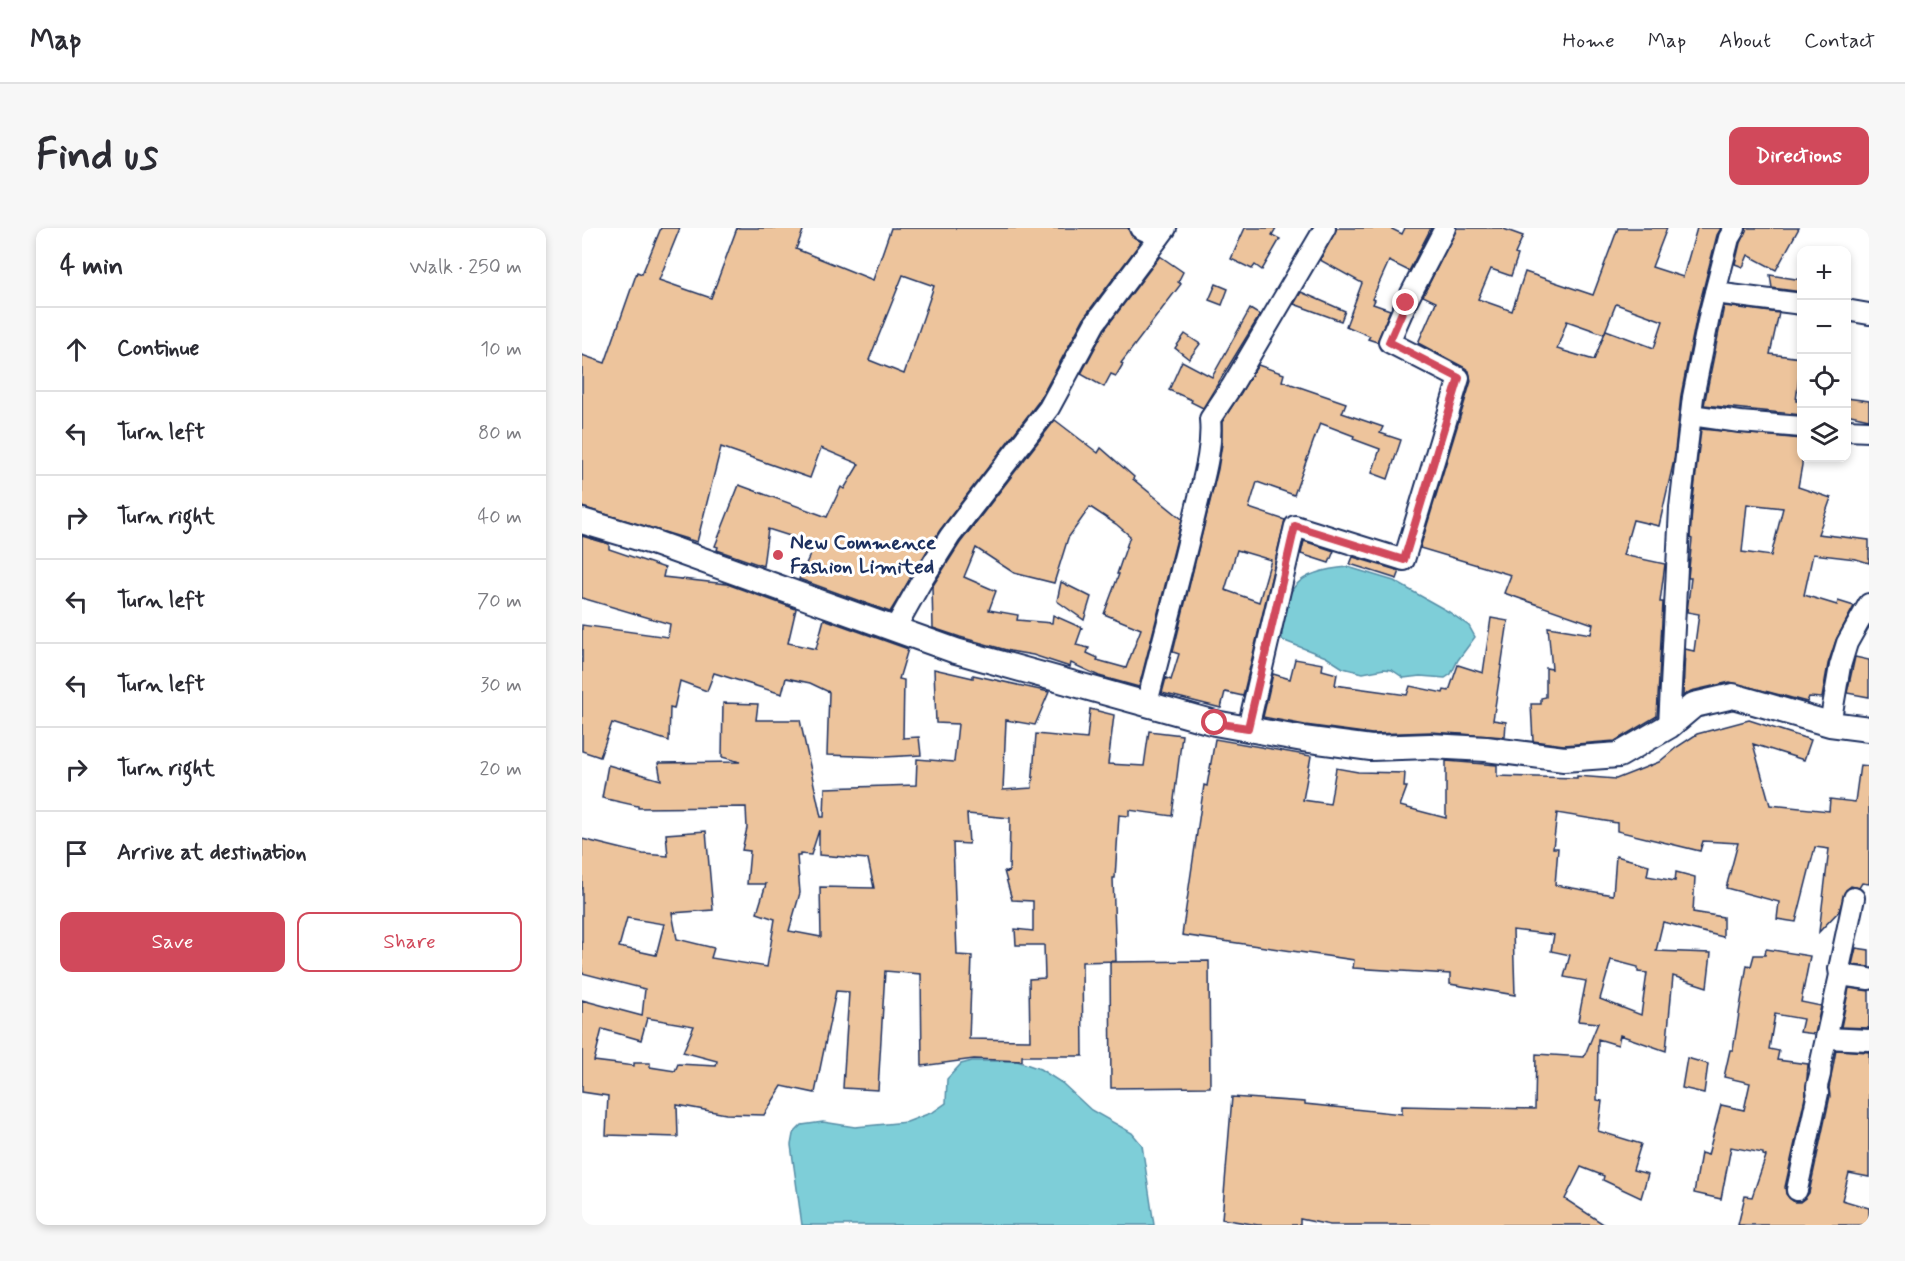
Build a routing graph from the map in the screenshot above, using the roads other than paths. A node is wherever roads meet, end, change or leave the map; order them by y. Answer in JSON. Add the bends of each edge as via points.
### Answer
{"nodes":[{"id":1,"x":1140,"y":228,"type":"edge"},
{"id":2,"x":1325,"y":228,"type":"edge"},
{"id":3,"x":1445,"y":228,"type":"edge"},
{"id":4,"x":1735,"y":228,"type":"edge"},
{"id":5,"x":1162,"y":233,"type":"edge"},
{"id":6,"x":1715,"y":294,"type":"junction"},
{"id":7,"x":1797,"y":303,"type":"edge"},
{"id":8,"x":1851,"y":311,"type":"edge"},
{"id":9,"x":1869,"y":314,"type":"edge"},
{"id":10,"x":1691,"y":415,"type":"junction"},
{"id":11,"x":1797,"y":427,"type":"edge"},
{"id":12,"x":1851,"y":430,"type":"edge"},
{"id":13,"x":1869,"y":431,"type":"edge"},
{"id":14,"x":582,"y":521,"type":"edge"},
{"id":15,"x":1869,"y":604,"type":"edge"},
{"id":16,"x":894,"y":630,"type":"junction"},
{"id":17,"x":1147,"y":703,"type":"junction"},
{"id":18,"x":1830,"y":724,"type":"junction"},
{"id":19,"x":1669,"y":726,"type":"junction"},
{"id":20,"x":1248,"y":728,"type":"junction"},
{"id":21,"x":1869,"y":729,"type":"edge"},
{"id":22,"x":1854,"y":898,"type":"dead end"},
{"id":23,"x":1840,"y":975,"type":"junction"},
{"id":24,"x":1869,"y":979,"type":"edge"},
{"id":25,"x":1826,"y":1038,"type":"junction"},
{"id":26,"x":1869,"y":1040,"type":"edge"},
{"id":27,"x":1797,"y":1190,"type":"dead end"}],
"edges":[{"from":1,"to":5,"type":"street"},
{"from":2,"to":17,"type":"street","via":[[1210,418],[1212,434],[1204,471]]},
{"from":3,"to":20,"type":"street","via":[[1389,342],[1459,378],[1404,560],[1295,526]]},
{"from":4,"to":6,"type":"street"},
{"from":5,"to":16,"type":"street","via":[[1095,323],[1049,408],[950,536]]},
{"from":6,"to":7,"type":"street"},
{"from":6,"to":10,"type":"street"},
{"from":8,"to":9,"type":"street"},
{"from":10,"to":11,"type":"street"},
{"from":10,"to":19,"type":"street","via":[[1680,508]]},
{"from":12,"to":13,"type":"street"},
{"from":14,"to":16,"type":"street","via":[[652,542]]},
{"from":15,"to":18,"type":"street","via":[[1847,643]]},
{"from":16,"to":17,"type":"street"},
{"from":17,"to":20,"type":"street","via":[[1215,723]]},
{"from":18,"to":19,"type":"street","via":[[1733,696],[1694,705]]},
{"from":18,"to":21,"type":"street"},
{"from":19,"to":20,"type":"street","via":[[1619,755],[1564,759],[1486,749],[1371,748]]},
{"from":22,"to":23,"type":"street"},
{"from":23,"to":24,"type":"street"},
{"from":23,"to":25,"type":"street"},
{"from":25,"to":26,"type":"street"},
{"from":25,"to":27,"type":"street"}]}
